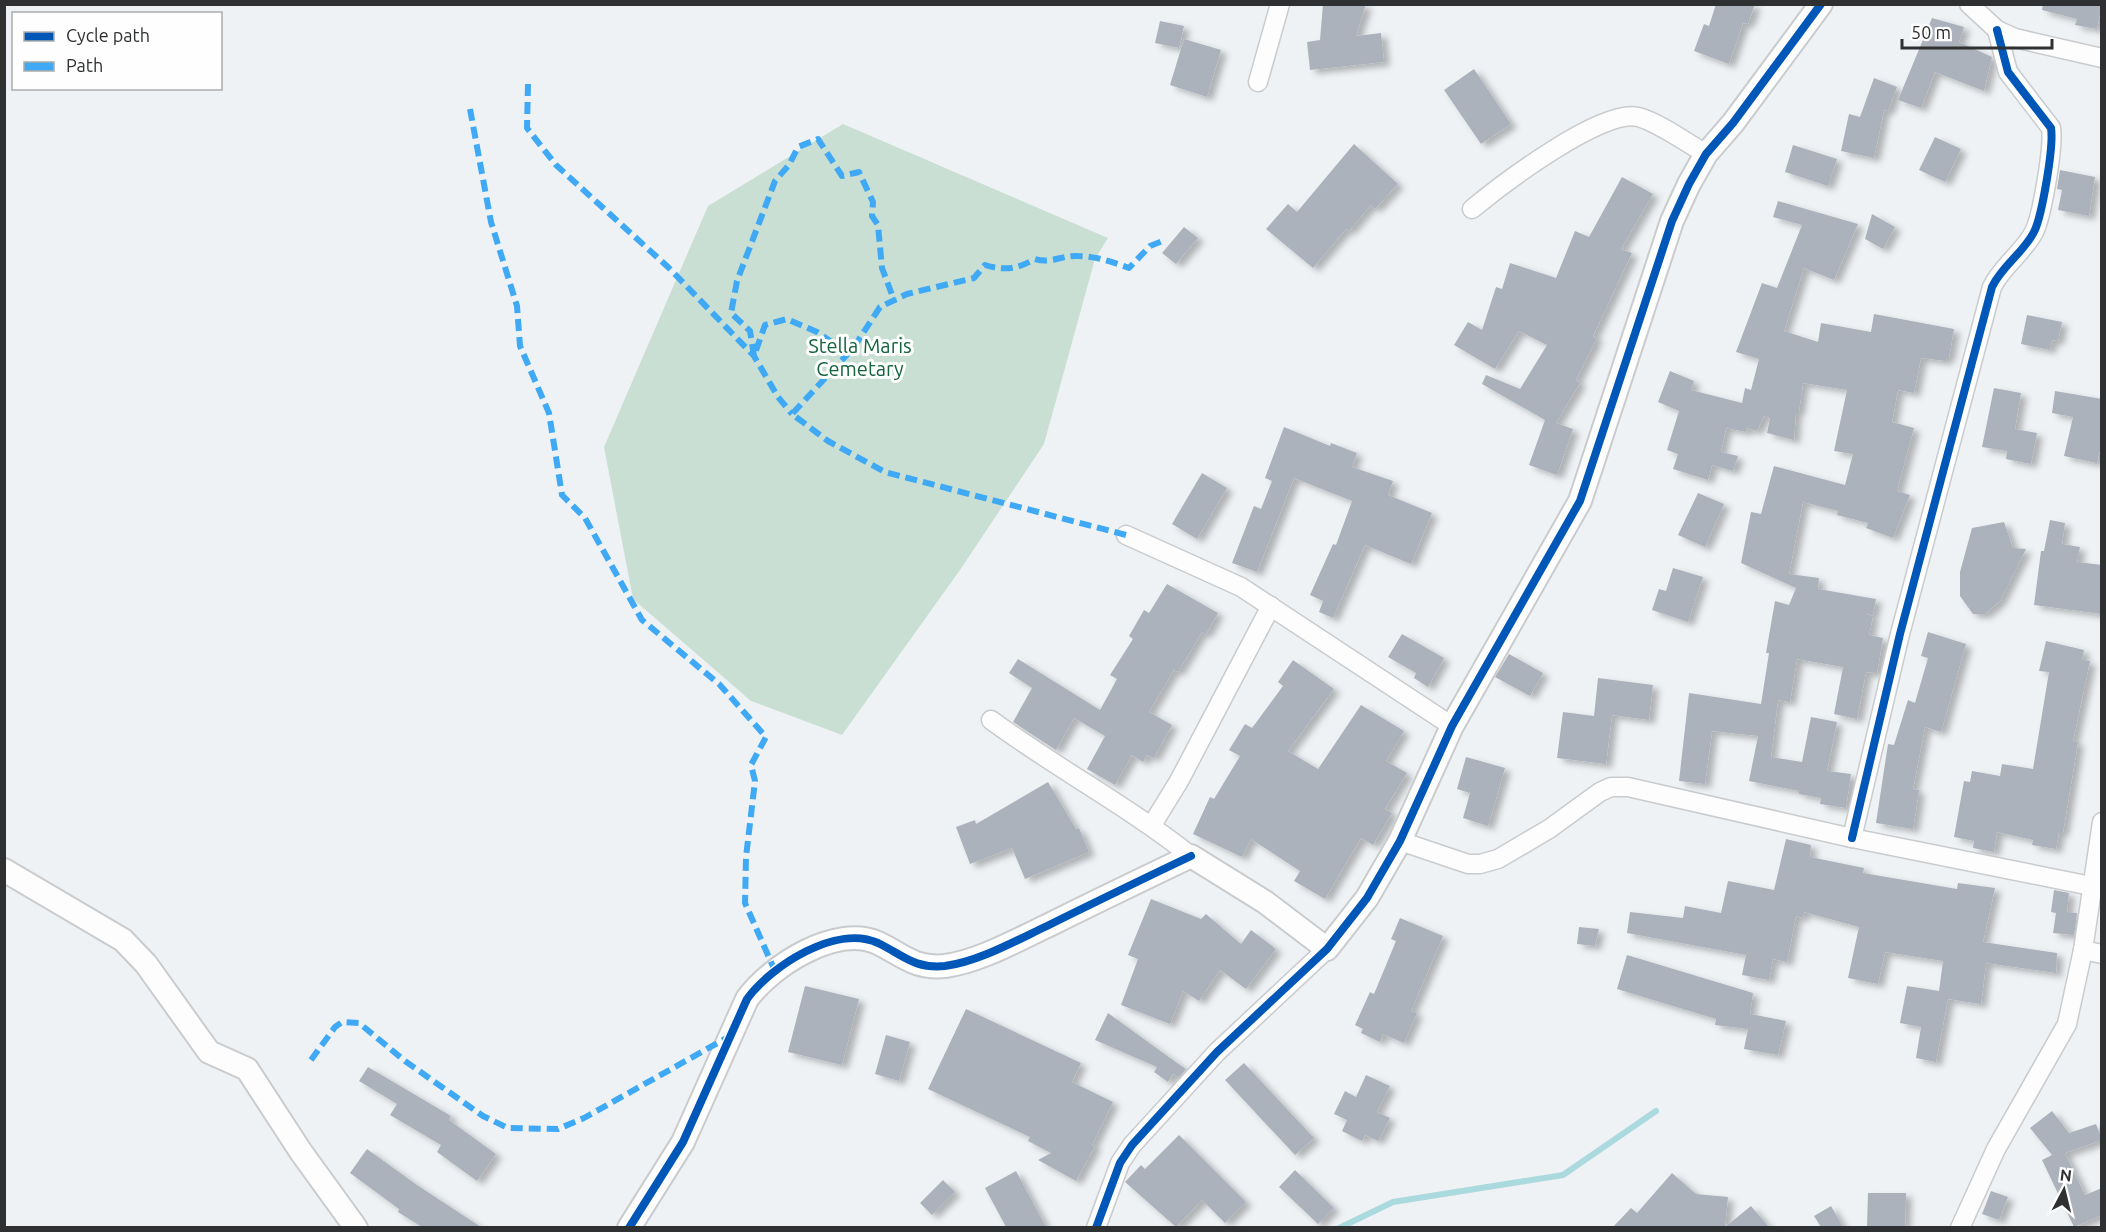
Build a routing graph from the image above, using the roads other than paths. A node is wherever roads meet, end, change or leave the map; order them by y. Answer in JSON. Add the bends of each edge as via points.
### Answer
{"nodes":[{"id":1,"x":1280,"y":4,"type":"edge"},
{"id":2,"x":1821,"y":4,"type":"edge"},
{"id":3,"x":1978,"y":8,"type":"edge"},
{"id":4,"x":1997,"y":30,"type":"junction"},
{"id":5,"x":2102,"y":58,"type":"edge"},
{"id":6,"x":1258,"y":82,"type":"dead end"},
{"id":7,"x":1706,"y":154,"type":"junction"},
{"id":8,"x":1472,"y":209,"type":"dead end"},
{"id":9,"x":1126,"y":535,"type":"dead end"},
{"id":10,"x":1271,"y":606,"type":"junction"},
{"id":11,"x":991,"y":720,"type":"dead end"},
{"id":12,"x":1452,"y":726,"type":"junction"},
{"id":13,"x":2102,"y":822,"type":"edge"},
{"id":14,"x":1152,"y":825,"type":"junction"},
{"id":15,"x":1852,"y":838,"type":"junction"},
{"id":16,"x":1400,"y":841,"type":"junction"},
{"id":17,"x":1191,"y":856,"type":"junction"},
{"id":18,"x":4,"y":870,"type":"edge"},
{"id":19,"x":2091,"y":886,"type":"junction"},
{"id":20,"x":1327,"y":949,"type":"junction"},
{"id":21,"x":2083,"y":950,"type":"junction"},
{"id":22,"x":2102,"y":954,"type":"edge"},
{"id":23,"x":356,"y":1227,"type":"edge"},
{"id":24,"x":629,"y":1227,"type":"edge"},
{"id":25,"x":1096,"y":1227,"type":"edge"},
{"id":26,"x":1960,"y":1227,"type":"edge"}],
"edges":[{"from":1,"to":6,"type":"street"},
{"from":2,"to":7,"type":"street"},
{"from":3,"to":4,"type":"street"},
{"from":4,"to":5,"type":"street","via":[[2015,38]]},
{"from":4,"to":15,"type":"street","via":[[2008,72],[2051,128],[2044,192],[2035,231],[1992,287],[1900,634]]},
{"from":7,"to":8,"type":"street","via":[[1639,117],[1613,117],[1515,174]]},
{"from":7,"to":12,"type":"street","via":[[1672,221],[1580,501]]},
{"from":9,"to":10,"type":"street","via":[[1241,587]]},
{"from":10,"to":12,"type":"street"},
{"from":10,"to":14,"type":"street"},
{"from":11,"to":14,"type":"street","via":[[1094,791]]},
{"from":12,"to":16,"type":"street"},
{"from":13,"to":19,"type":"street"},
{"from":14,"to":17,"type":"street"},
{"from":15,"to":16,"type":"street","via":[[1728,807],[1611,787],[1498,859],[1480,864],[1468,864]]},
{"from":15,"to":19,"type":"street"},
{"from":16,"to":20,"type":"street","via":[[1367,898]]},
{"from":17,"to":20,"type":"street","via":[[1265,902]]},
{"from":17,"to":24,"type":"street","via":[[998,949],[947,966],[922,966],[877,943],[851,938],[807,952],[775,971],[747,999],[682,1142]]},
{"from":18,"to":23,"type":"street","via":[[123,940],[146,964],[209,1052],[247,1069]]},
{"from":19,"to":21,"type":"street"},
{"from":20,"to":25,"type":"street","via":[[1217,1052],[1132,1145],[1120,1163]]},
{"from":21,"to":22,"type":"street"},
{"from":21,"to":26,"type":"street","via":[[2067,1024],[1996,1149]]}]}
